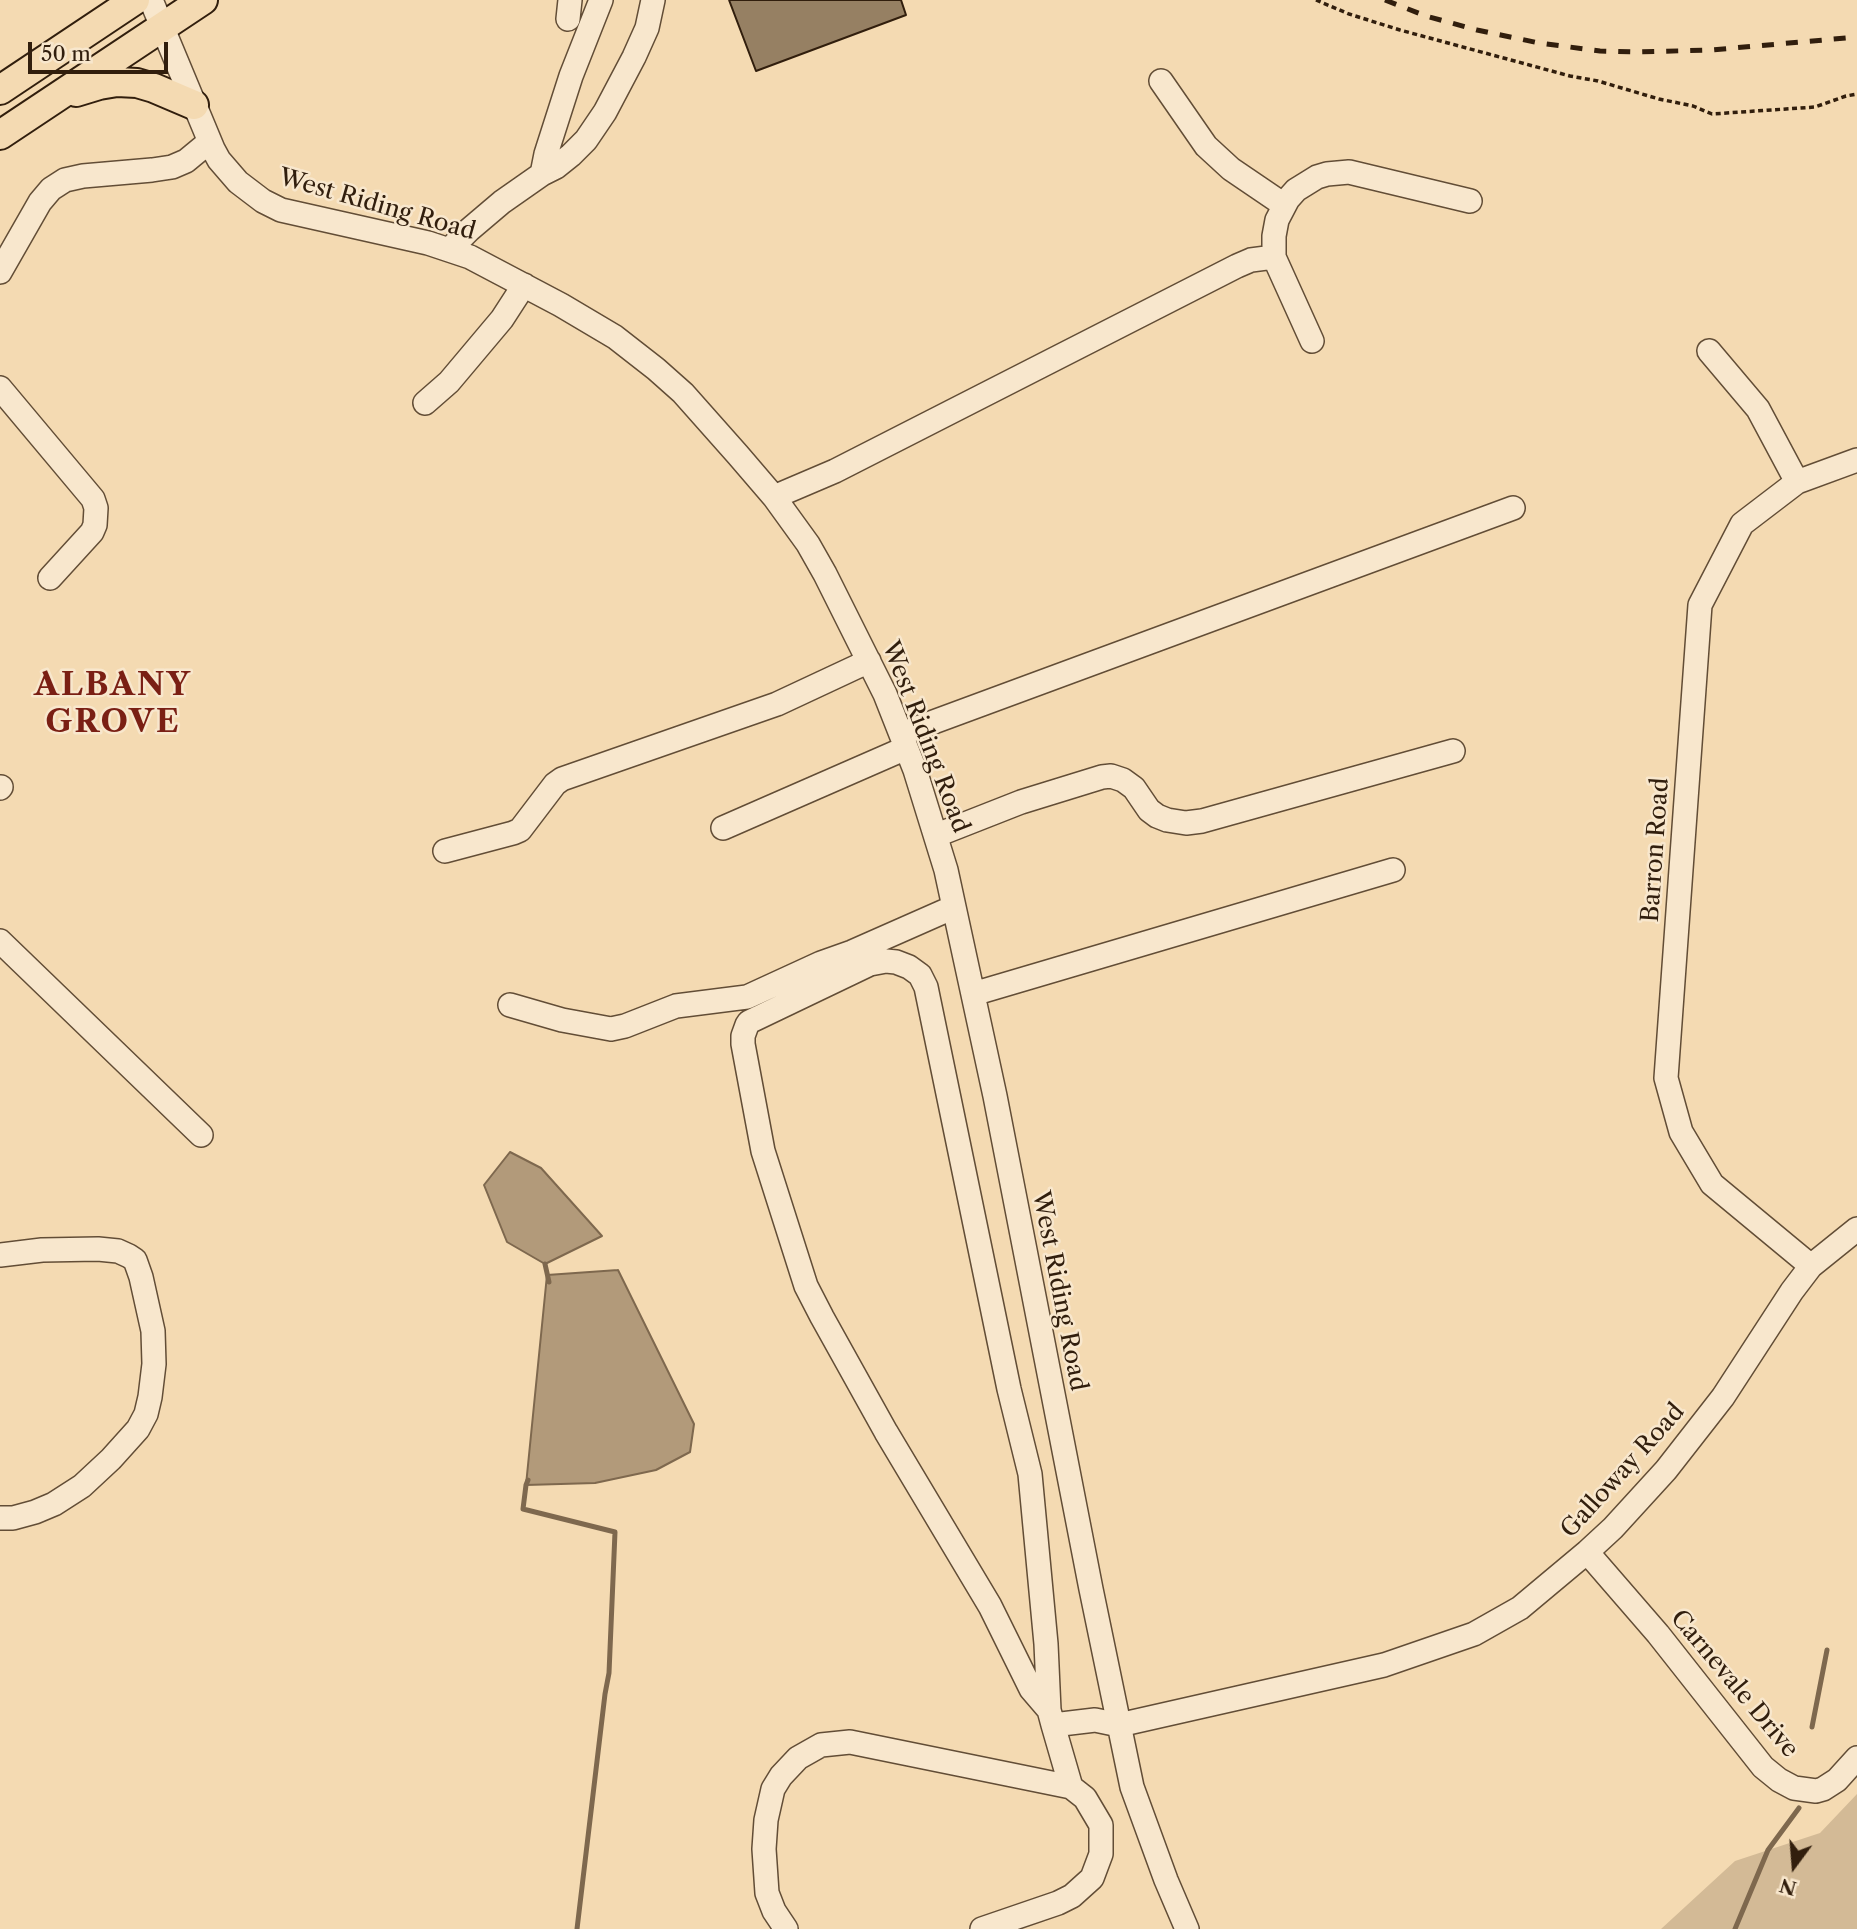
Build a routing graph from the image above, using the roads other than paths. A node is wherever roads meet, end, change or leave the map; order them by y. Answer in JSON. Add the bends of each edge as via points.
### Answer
{"nodes":[{"id":1,"x":135,"y":0,"type":"edge"},
{"id":2,"x":151,"y":0,"type":"edge"},
{"id":3,"x":203,"y":0,"type":"edge"},
{"id":4,"x":601,"y":0,"type":"edge"},
{"id":5,"x":653,"y":0,"type":"edge"},
{"id":6,"x":163,"y":27,"type":"junction"},
{"id":7,"x":1161,"y":81,"type":"dead end"},
{"id":8,"x":0,"y":90,"type":"edge"},
{"id":9,"x":55,"y":98,"type":"junction"},
{"id":10,"x":194,"y":105,"type":"junction"},
{"id":11,"x":0,"y":135,"type":"edge"},
{"id":12,"x":209,"y":142,"type":"junction"},
{"id":13,"x":542,"y":174,"type":"junction"},
{"id":14,"x":1470,"y":201,"type":"dead end"},
{"id":15,"x":1284,"y":205,"type":"junction"},
{"id":16,"x":450,"y":249,"type":"junction"},
{"id":17,"x":1274,"y":257,"type":"junction"},
{"id":18,"x":0,"y":272,"type":"edge"},
{"id":19,"x":524,"y":285,"type":"junction"},
{"id":20,"x":1312,"y":341,"type":"dead end"},
{"id":21,"x":1709,"y":351,"type":"dead end"},
{"id":22,"x":0,"y":388,"type":"edge"},
{"id":23,"x":425,"y":402,"type":"dead end"},
{"id":24,"x":1857,"y":460,"type":"edge"},
{"id":25,"x":1797,"y":482,"type":"junction"},
{"id":26,"x":774,"y":497,"type":"junction"},
{"id":27,"x":1513,"y":508,"type":"dead end"},
{"id":28,"x":50,"y":578,"type":"dead end"},
{"id":29,"x":869,"y":661,"type":"junction"},
{"id":30,"x":904,"y":741,"type":"junction"},
{"id":31,"x":1453,"y":751,"type":"dead end"},
{"id":32,"x":723,"y":828,"type":"dead end"},
{"id":33,"x":937,"y":835,"type":"junction"},
{"id":34,"x":446,"y":851,"type":"dead end"},
{"id":35,"x":1393,"y":870,"type":"dead end"},
{"id":36,"x":954,"y":906,"type":"junction"},
{"id":37,"x":0,"y":941,"type":"edge"},
{"id":38,"x":973,"y":994,"type":"junction"},
{"id":39,"x":510,"y":1005,"type":"dead end"},
{"id":40,"x":201,"y":1135,"type":"dead end"},
{"id":41,"x":1857,"y":1230,"type":"edge"},
{"id":42,"x":0,"y":1255,"type":"edge"},
{"id":43,"x":1811,"y":1266,"type":"junction"},
{"id":44,"x":0,"y":1518,"type":"edge"},
{"id":45,"x":1587,"y":1552,"type":"junction"},
{"id":46,"x":1051,"y":1718,"type":"junction"},
{"id":47,"x":1119,"y":1725,"type":"junction"},
{"id":48,"x":1060,"y":1752,"type":"junction"},
{"id":49,"x":1857,"y":1758,"type":"edge"},
{"id":50,"x":1024,"y":1777,"type":"junction"},
{"id":51,"x":1071,"y":1787,"type":"junction"},
{"id":52,"x":786,"y":1929,"type":"edge"},
{"id":53,"x":982,"y":1929,"type":"edge"},
{"id":54,"x":1187,"y":1929,"type":"edge"}],
"edges":[{"from":1,"to":8,"type":"main road"},
{"from":2,"to":6,"type":"street","name":"West Riding Road"},
{"from":3,"to":6,"type":"main road"},
{"from":4,"to":13,"type":"street","via":[[571,76]]},
{"from":5,"to":13,"type":"street","via":[[647,28],[605,112],[571,156]]},
{"from":6,"to":9,"type":"main road"},
{"from":6,"to":10,"type":"street","name":"West Riding Road"},
{"from":7,"to":15,"type":"street","via":[[1206,146]]},
{"from":9,"to":10,"type":"main road","via":[[117,82],[153,88]]},
{"from":9,"to":11,"type":"main road"},
{"from":10,"to":12,"type":"street","name":"West Riding Road"},
{"from":12,"to":16,"type":"street","name":"West Riding Road","via":[[238,182],[281,210]]},
{"from":12,"to":18,"type":"street","via":[[172,167],[65,180],[40,202]]},
{"from":13,"to":16,"type":"street","via":[[502,202]]},
{"from":14,"to":15,"type":"street","via":[[1349,172],[1306,182]]},
{"from":15,"to":17,"type":"street","via":[[1277,220]]},
{"from":16,"to":19,"type":"street","name":"West Riding Road"},
{"from":17,"to":20,"type":"street"},
{"from":17,"to":26,"type":"street","via":[[1237,266],[835,471]]},
{"from":19,"to":23,"type":"street","via":[[449,382]]},
{"from":19,"to":26,"type":"street","name":"West Riding Road","via":[[615,338],[656,369],[683,393]]},
{"from":21,"to":25,"type":"street","via":[[1758,409]]},
{"from":22,"to":28,"type":"street","via":[[96,508],[92,532]]},
{"from":24,"to":25,"type":"street","name":"Barron Road"},
{"from":25,"to":43,"type":"street","name":"Barron Road","via":[[1742,524],[1700,605],[1666,1078],[1681,1132],[1712,1184]]},
{"from":26,"to":29,"type":"street","name":"West Riding Road","via":[[820,564]]},
{"from":27,"to":30,"type":"street"},
{"from":29,"to":30,"type":"street","name":"West Riding Road"},
{"from":29,"to":34,"type":"street","via":[[777,704],[562,779],[520,830]]},
{"from":30,"to":32,"type":"street"},
{"from":30,"to":33,"type":"street","name":"West Riding Road"},
{"from":31,"to":33,"type":"street","via":[[1186,823],[1157,816],[1123,780],[1102,777]]},
{"from":33,"to":36,"type":"street","name":"West Riding Road"},
{"from":35,"to":38,"type":"street"},
{"from":36,"to":38,"type":"street","name":"West Riding Road"},
{"from":36,"to":39,"type":"street","via":[[747,997],[676,1006],[611,1029]]},
{"from":37,"to":40,"type":"street"},
{"from":38,"to":47,"type":"street","name":"West Riding Road"},
{"from":41,"to":43,"type":"street","name":"Galloway Road"},
{"from":42,"to":44,"type":"street","via":[[98,1250],[118,1251],[135,1260],[153,1331],[154,1364],[146,1414],[111,1460],[54,1504],[35,1513]]},
{"from":43,"to":45,"type":"street","name":"Galloway Road","via":[[1700,1429]]},
{"from":45,"to":47,"type":"street","name":"Galloway Road","via":[[1520,1608],[1434,1650]]},
{"from":45,"to":49,"type":"street","name":"Carnevale Drive","via":[[1763,1767],[1779,1780],[1816,1791],[1837,1780]]},
{"from":46,"to":46,"type":"street","via":[[806,1286],[763,1151],[743,1044],[747,1025],[870,964],[886,961],[909,967],[926,986],[1030,1474]]},
{"from":46,"to":47,"type":"street","name":"Galloway Road"},
{"from":46,"to":48,"type":"street"},
{"from":47,"to":54,"type":"street","name":"West Riding Road","via":[[1132,1787]]},
{"from":48,"to":50,"type":"street"},
{"from":48,"to":51,"type":"street"},
{"from":50,"to":51,"type":"street"},
{"from":50,"to":52,"type":"street","via":[[850,1742],[821,1745],[798,1758],[773,1789],[766,1820],[767,1892]]},
{"from":51,"to":53,"type":"street","via":[[1101,1825],[1101,1854],[1092,1878],[1058,1903]]}]}
